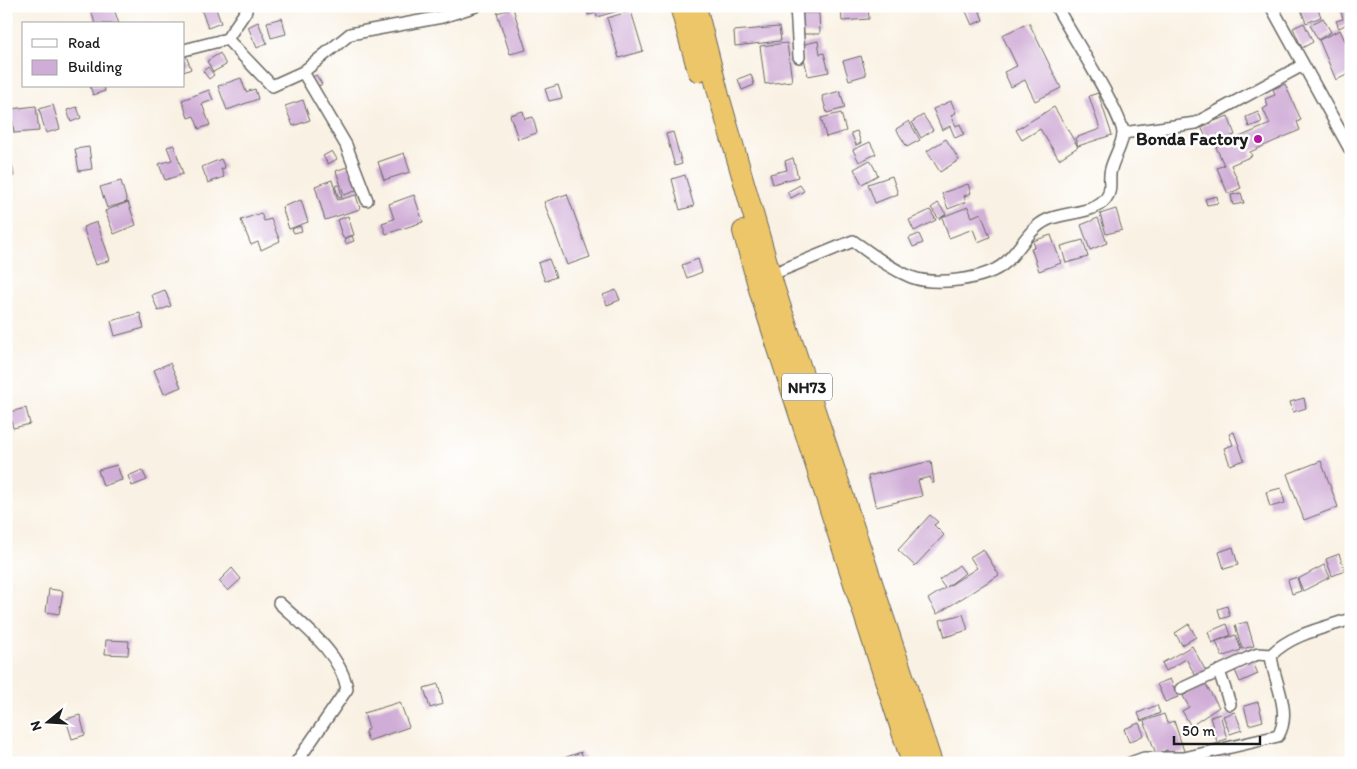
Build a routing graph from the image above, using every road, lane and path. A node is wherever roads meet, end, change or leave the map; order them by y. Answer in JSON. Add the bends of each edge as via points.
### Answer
{"nodes":[{"id":1,"x":246,"y":6,"type":"edge"},
{"id":2,"x":476,"y":6,"type":"edge"},
{"id":3,"x":680,"y":6,"type":"edge"},
{"id":4,"x":696,"y":6,"type":"edge"},
{"id":5,"x":796,"y":6,"type":"edge"},
{"id":6,"x":1056,"y":6,"type":"edge"},
{"id":7,"x":1271,"y":6,"type":"edge"},
{"id":8,"x":227,"y":39,"type":"junction"},
{"id":9,"x":185,"y":50,"type":"edge"},
{"id":10,"x":798,"y":57,"type":"dead end"},
{"id":11,"x":1303,"y":65,"type":"junction"},
{"id":12,"x":304,"y":72,"type":"junction"},
{"id":13,"x":1122,"y":133,"type":"junction"},
{"id":14,"x":1351,"y":151,"type":"edge"},
{"id":15,"x":367,"y":200,"type":"dead end"},
{"id":16,"x":770,"y":274,"type":"junction"},
{"id":17,"x":279,"y":603,"type":"dead end"},
{"id":18,"x":1351,"y":619,"type":"edge"},
{"id":19,"x":1271,"y":655,"type":"junction"},
{"id":20,"x":1219,"y":671,"type":"junction"},
{"id":21,"x":1182,"y":689,"type":"dead end"},
{"id":22,"x":1230,"y":704,"type":"dead end"},
{"id":23,"x":296,"y":763,"type":"edge"},
{"id":24,"x":912,"y":763,"type":"edge"},
{"id":25,"x":932,"y":763,"type":"edge"},
{"id":26,"x":1130,"y":763,"type":"edge"}],
"edges":[{"from":1,"to":8,"type":"street"},
{"from":2,"to":12,"type":"street","via":[[442,18],[350,34]]},
{"from":3,"to":24,"type":"highway","number":"NH73","via":[[761,296]]},
{"from":4,"to":16,"type":"highway","number":"NH73"},
{"from":5,"to":10,"type":"street"},
{"from":6,"to":13,"type":"street","via":[[1112,105]]},
{"from":7,"to":11,"type":"street"},
{"from":8,"to":9,"type":"street"},
{"from":8,"to":12,"type":"street","via":[[272,86]]},
{"from":11,"to":13,"type":"street","via":[[1196,123]]},
{"from":11,"to":14,"type":"street"},
{"from":12,"to":15,"type":"street","via":[[346,145]]},
{"from":13,"to":16,"type":"street","via":[[1110,171],[1109,194],[1104,201],[1092,208],[1046,220],[1004,264],[991,272],[950,281],[913,278],[891,268],[853,241]]},
{"from":16,"to":25,"type":"highway","number":"NH73"},
{"from":17,"to":23,"type":"street","via":[[316,638],[345,675],[347,689]]},
{"from":18,"to":19,"type":"street","via":[[1298,637]]},
{"from":19,"to":20,"type":"street","via":[[1248,658]]},
{"from":19,"to":26,"type":"street","via":[[1272,671],[1284,712],[1284,727],[1278,736],[1184,758],[1144,758]]},
{"from":20,"to":21,"type":"street"},
{"from":20,"to":22,"type":"street"}]}
